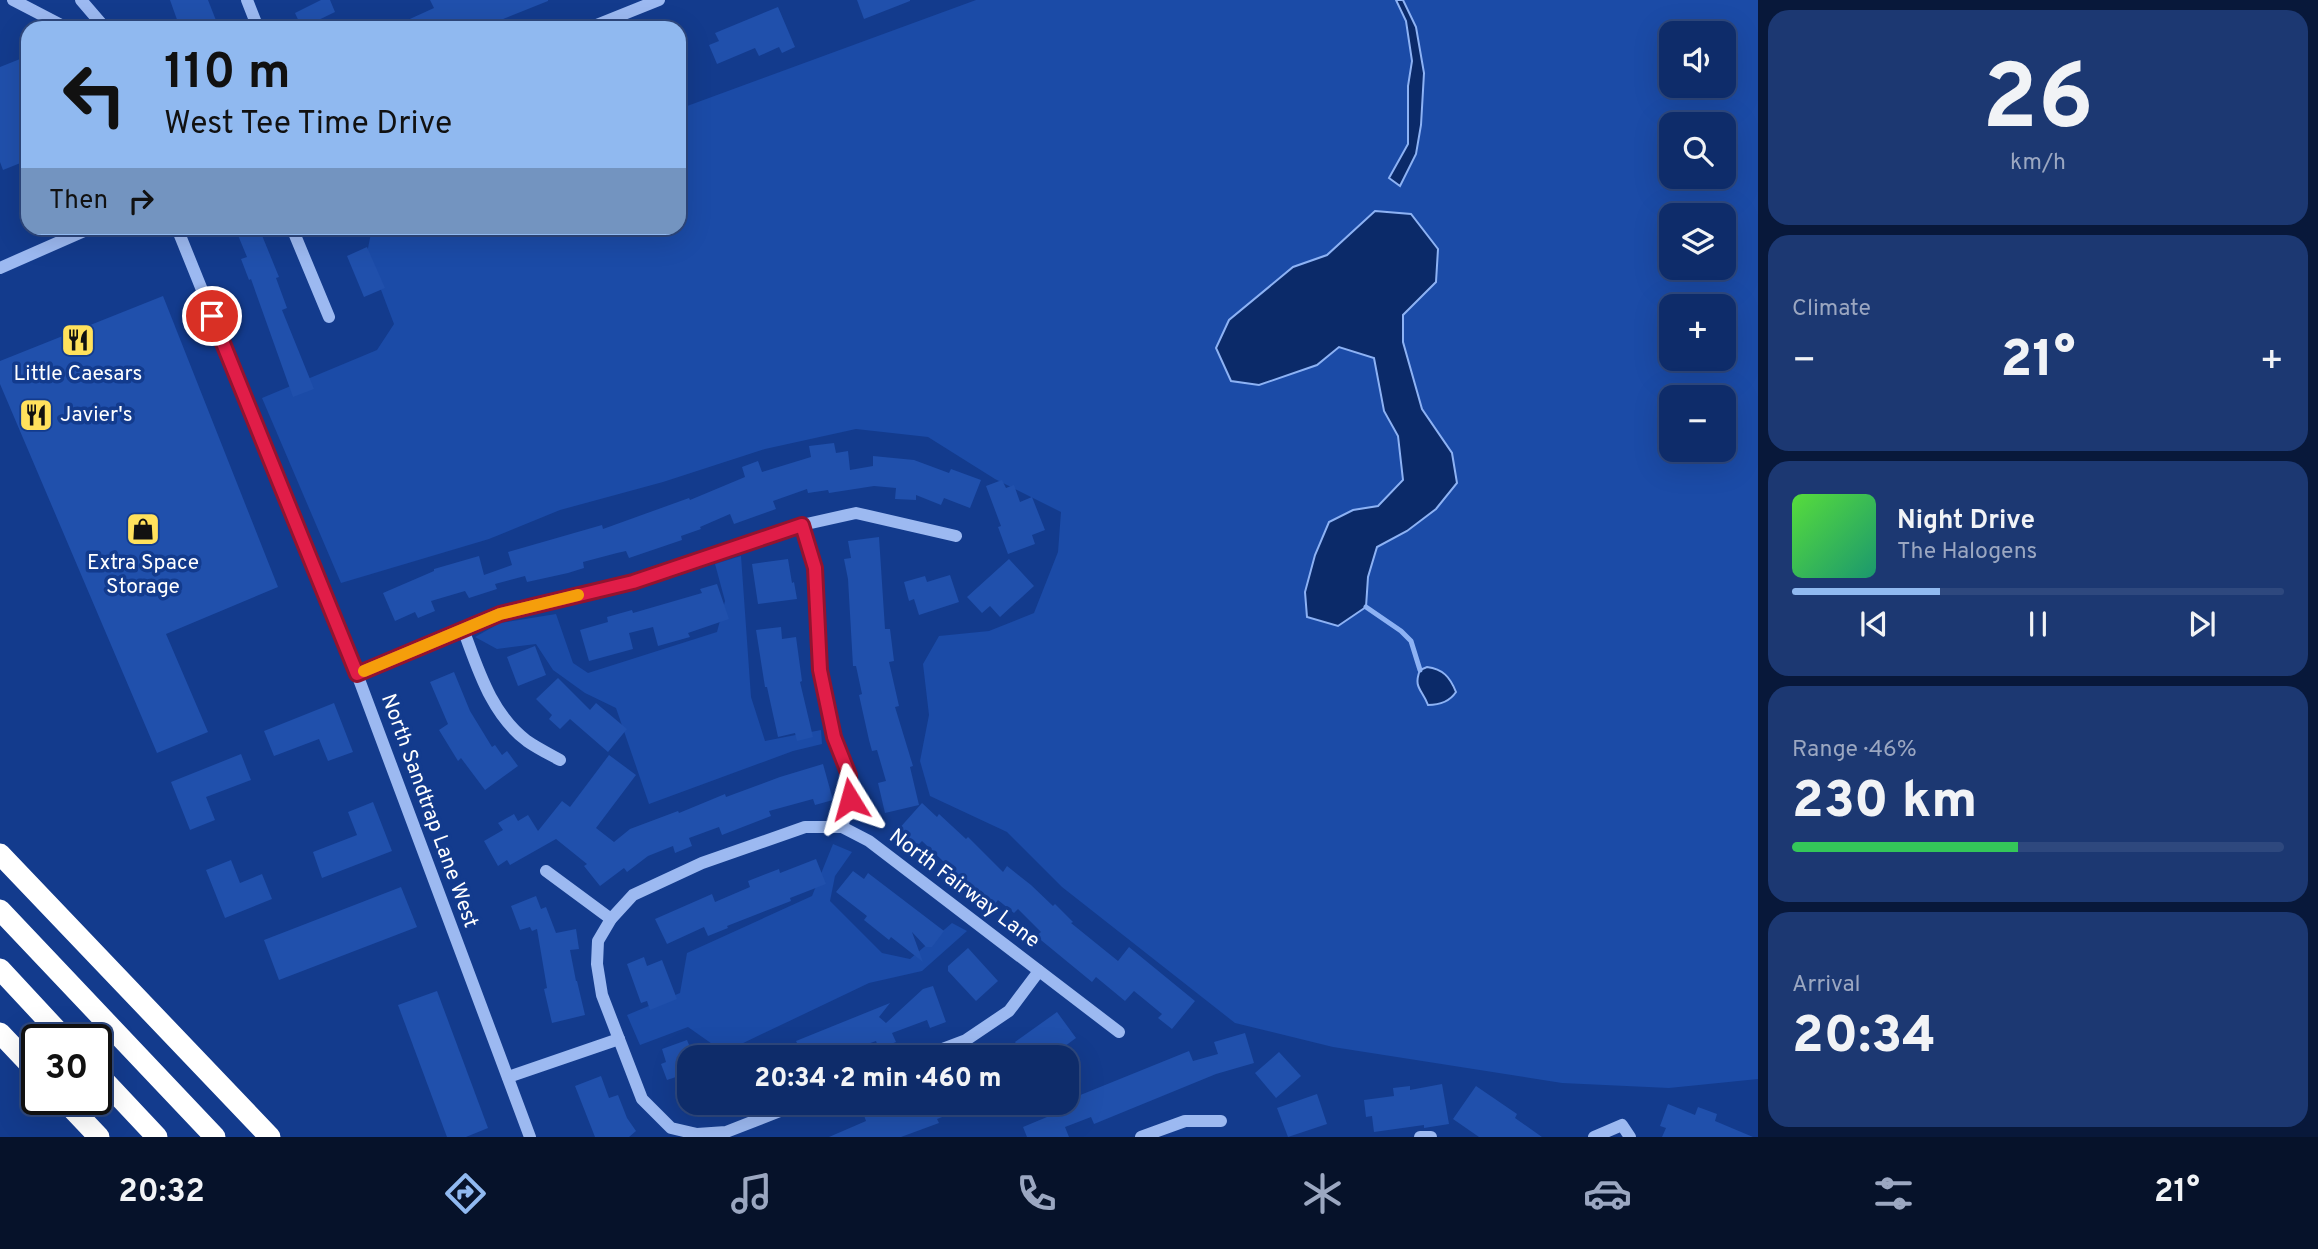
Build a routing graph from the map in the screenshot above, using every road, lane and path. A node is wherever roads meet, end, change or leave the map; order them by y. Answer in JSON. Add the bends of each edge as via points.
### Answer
{"nodes":[{"id":1,"x":13,"y":0,"type":"edge"},
{"id":2,"x":81,"y":0,"type":"edge"},
{"id":3,"x":247,"y":0,"type":"edge"},
{"id":4,"x":659,"y":0,"type":"edge"},
{"id":5,"x":56,"y":21,"type":"edge"},
{"id":6,"x":99,"y":21,"type":"edge"},
{"id":7,"x":255,"y":21,"type":"edge"},
{"id":8,"x":606,"y":21,"type":"edge"},
{"id":9,"x":76,"y":235,"type":"edge"},
{"id":10,"x":180,"y":235,"type":"edge"},
{"id":11,"x":295,"y":235,"type":"edge"},
{"id":12,"x":0,"y":268,"type":"edge"},
{"id":13,"x":329,"y":317,"type":"dead end"},
{"id":14,"x":802,"y":525,"type":"junction"},
{"id":15,"x":956,"y":536,"type":"dead end"},
{"id":16,"x":463,"y":629,"type":"junction"},
{"id":17,"x":357,"y":674,"type":"junction"},
{"id":18,"x":560,"y":760,"type":"dead end"},
{"id":19,"x":842,"y":827,"type":"junction"},
{"id":20,"x":0,"y":854,"type":"edge"},
{"id":21,"x":546,"y":871,"type":"dead end"},
{"id":22,"x":0,"y":910,"type":"edge"},
{"id":23,"x":611,"y":919,"type":"junction"},
{"id":24,"x":0,"y":970,"type":"edge"},
{"id":25,"x":1039,"y":971,"type":"junction"},
{"id":26,"x":51,"y":1024,"type":"edge"},
{"id":27,"x":1119,"y":1032,"type":"dead end"},
{"id":28,"x":0,"y":1033,"type":"edge"},
{"id":29,"x":619,"y":1039,"type":"junction"},
{"id":30,"x":953,"y":1045,"type":"edge"},
{"id":31,"x":21,"y":1055,"type":"edge"},
{"id":32,"x":508,"y":1077,"type":"junction"},
{"id":33,"x":112,"y":1089,"type":"edge"},
{"id":34,"x":78,"y":1115,"type":"edge"},
{"id":35,"x":770,"y":1115,"type":"edge"},
{"id":36,"x":1222,"y":1121,"type":"dead end"},
{"id":37,"x":99,"y":1137,"type":"edge"},
{"id":38,"x":158,"y":1137,"type":"edge"},
{"id":39,"x":215,"y":1137,"type":"edge"},
{"id":40,"x":270,"y":1137,"type":"edge"},
{"id":41,"x":530,"y":1137,"type":"edge"},
{"id":42,"x":1140,"y":1137,"type":"edge"},
{"id":43,"x":1420,"y":1137,"type":"edge"},
{"id":44,"x":1431,"y":1137,"type":"edge"},
{"id":45,"x":1594,"y":1137,"type":"edge"},
{"id":46,"x":1630,"y":1137,"type":"edge"}],
"edges":[{"from":1,"to":5,"type":"street"},
{"from":2,"to":6,"type":"street"},
{"from":3,"to":7,"type":"street"},
{"from":4,"to":8,"type":"street"},
{"from":9,"to":12,"type":"street"},
{"from":10,"to":17,"type":"street","name":"North Sandtrap Lane West"},
{"from":11,"to":13,"type":"street"},
{"from":14,"to":15,"type":"street","via":[[856,513]]},
{"from":14,"to":16,"type":"street","via":[[633,582],[500,614]]},
{"from":14,"to":19,"type":"street","via":[[815,568],[820,670],[834,737],[849,775],[850,799]]},
{"from":16,"to":17,"type":"street"},
{"from":16,"to":18,"type":"street","via":[[489,694],[507,722],[527,741]]},
{"from":17,"to":32,"type":"street","name":"North Sandtrap Lane West"},
{"from":19,"to":23,"type":"street","via":[[805,827],[702,863],[633,895]]},
{"from":19,"to":25,"type":"street","name":"North Fairway Lane","via":[[869,841]]},
{"from":20,"to":40,"type":"highway"},
{"from":21,"to":23,"type":"street"},
{"from":22,"to":39,"type":"highway"},
{"from":23,"to":29,"type":"street","via":[[598,941],[597,964],[602,995]]},
{"from":24,"to":26,"type":"highway"},
{"from":25,"to":27,"type":"street","name":"North Fairway Lane"},
{"from":25,"to":30,"type":"street","via":[[1009,1011]]},
{"from":28,"to":31,"type":"highway"},
{"from":29,"to":32,"type":"street"},
{"from":29,"to":35,"type":"street","via":[[642,1099],[671,1128],[697,1134],[726,1132]]},
{"from":32,"to":41,"type":"street","name":"North Sandtrap Lane West"},
{"from":33,"to":38,"type":"highway"},
{"from":34,"to":37,"type":"highway"},
{"from":36,"to":42,"type":"street","via":[[1185,1121]]},
{"from":43,"to":44,"type":"street"},
{"from":45,"to":46,"type":"street","via":[[1622,1125]]}]}
